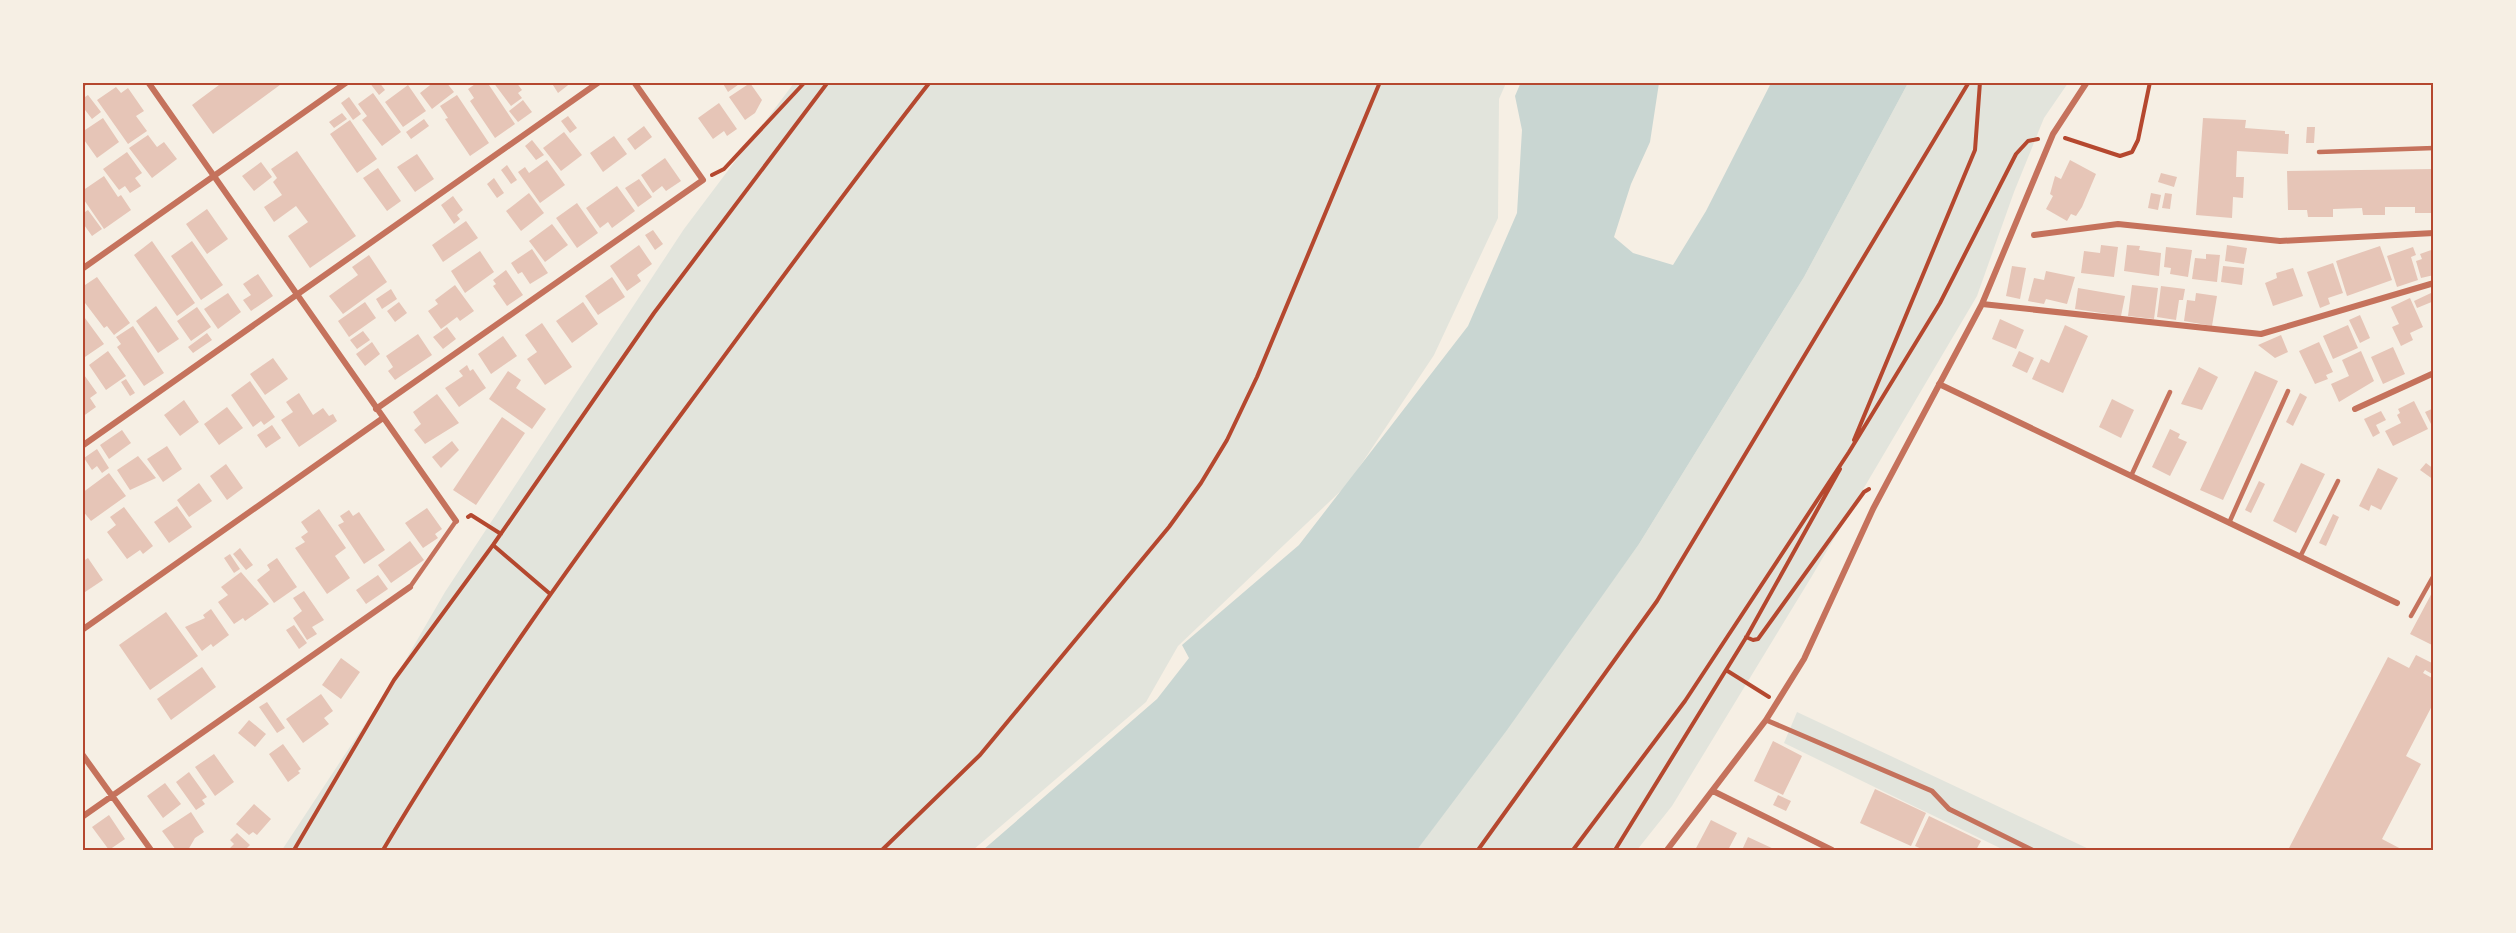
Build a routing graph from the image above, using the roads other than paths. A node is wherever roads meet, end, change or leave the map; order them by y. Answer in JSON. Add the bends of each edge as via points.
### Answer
{"nodes":[{"id":1,"x":148,"y":82,"type":"edge"},
{"id":2,"x":347,"y":82,"type":"edge"},
{"id":3,"x":599,"y":82,"type":"edge"},
{"id":4,"x":633,"y":82,"type":"edge"},
{"id":5,"x":2087,"y":82,"type":"edge"},
{"id":6,"x":2433,"y":148,"type":"edge"},
{"id":7,"x":2319,"y":152,"type":"dead end"},
{"id":8,"x":213,"y":177,"type":"junction"},
{"id":9,"x":2433,"y":233,"type":"edge"},
{"id":10,"x":2034,"y":235,"type":"dead end"},
{"id":11,"x":82,"y":269,"type":"edge"},
{"id":12,"x":2433,"y":283,"type":"edge"},
{"id":13,"x":296,"y":296,"type":"junction"},
{"id":14,"x":1982,"y":304,"type":"junction"},
{"id":15,"x":2433,"y":373,"type":"edge"},
{"id":16,"x":1939,"y":384,"type":"junction"},
{"id":17,"x":2288,"y":391,"type":"dead end"},
{"id":18,"x":2170,"y":392,"type":"dead end"},
{"id":19,"x":376,"y":409,"type":"junction"},
{"id":20,"x":2355,"y":409,"type":"dead end"},
{"id":21,"x":383,"y":418,"type":"junction"},
{"id":22,"x":82,"y":446,"type":"edge"},
{"id":23,"x":2131,"y":476,"type":"junction"},
{"id":24,"x":2338,"y":481,"type":"dead end"},
{"id":25,"x":456,"y":521,"type":"joint"},
{"id":26,"x":2229,"y":523,"type":"junction"},
{"id":27,"x":2300,"y":557,"type":"junction"},
{"id":28,"x":2433,"y":575,"type":"edge"},
{"id":29,"x":410,"y":587,"type":"joint"},
{"id":30,"x":2397,"y":603,"type":"dead end"},
{"id":31,"x":2411,"y":616,"type":"dead end"},
{"id":32,"x":82,"y":630,"type":"edge"},
{"id":33,"x":1766,"y":720,"type":"junction"},
{"id":34,"x":82,"y":754,"type":"edge"},
{"id":35,"x":1713,"y":791,"type":"junction"},
{"id":36,"x":113,"y":795,"type":"junction"},
{"id":37,"x":82,"y":817,"type":"edge"},
{"id":38,"x":151,"y":850,"type":"edge"},
{"id":39,"x":1667,"y":850,"type":"edge"},
{"id":40,"x":1832,"y":850,"type":"edge"},
{"id":41,"x":2032,"y":850,"type":"edge"}],
"edges":[{"from":1,"to":8,"type":"street"},
{"from":2,"to":8,"type":"street"},
{"from":3,"to":13,"type":"street"},
{"from":4,"to":19,"type":"street","via":[[704,180]]},
{"from":5,"to":14,"type":"street","via":[[2053,134]]},
{"from":6,"to":7,"type":"lane"},
{"from":8,"to":11,"type":"street"},
{"from":8,"to":13,"type":"street"},
{"from":9,"to":10,"type":"street","via":[[2280,241],[2118,224]]},
{"from":12,"to":14,"type":"street","via":[[2261,334]]},
{"from":13,"to":19,"type":"street"},
{"from":13,"to":22,"type":"street"},
{"from":14,"to":16,"type":"street"},
{"from":15,"to":20,"type":"street"},
{"from":16,"to":23,"type":"street"},
{"from":16,"to":33,"type":"street","via":[[1880,496],[1804,659]]},
{"from":17,"to":26,"type":"lane"},
{"from":18,"to":23,"type":"lane"},
{"from":19,"to":21,"type":"street"},
{"from":21,"to":25,"type":"street"},
{"from":21,"to":32,"type":"street"},
{"from":23,"to":26,"type":"street"},
{"from":24,"to":27,"type":"lane"},
{"from":25,"to":29,"type":"lane"},
{"from":26,"to":27,"type":"street"},
{"from":27,"to":30,"type":"street"},
{"from":28,"to":31,"type":"lane"},
{"from":29,"to":36,"type":"street"},
{"from":33,"to":35,"type":"street"},
{"from":33,"to":41,"type":"street","via":[[1932,791],[1949,809]]},
{"from":34,"to":36,"type":"street"},
{"from":35,"to":39,"type":"street"},
{"from":35,"to":40,"type":"street"},
{"from":36,"to":37,"type":"street"},
{"from":36,"to":38,"type":"street"}]}
